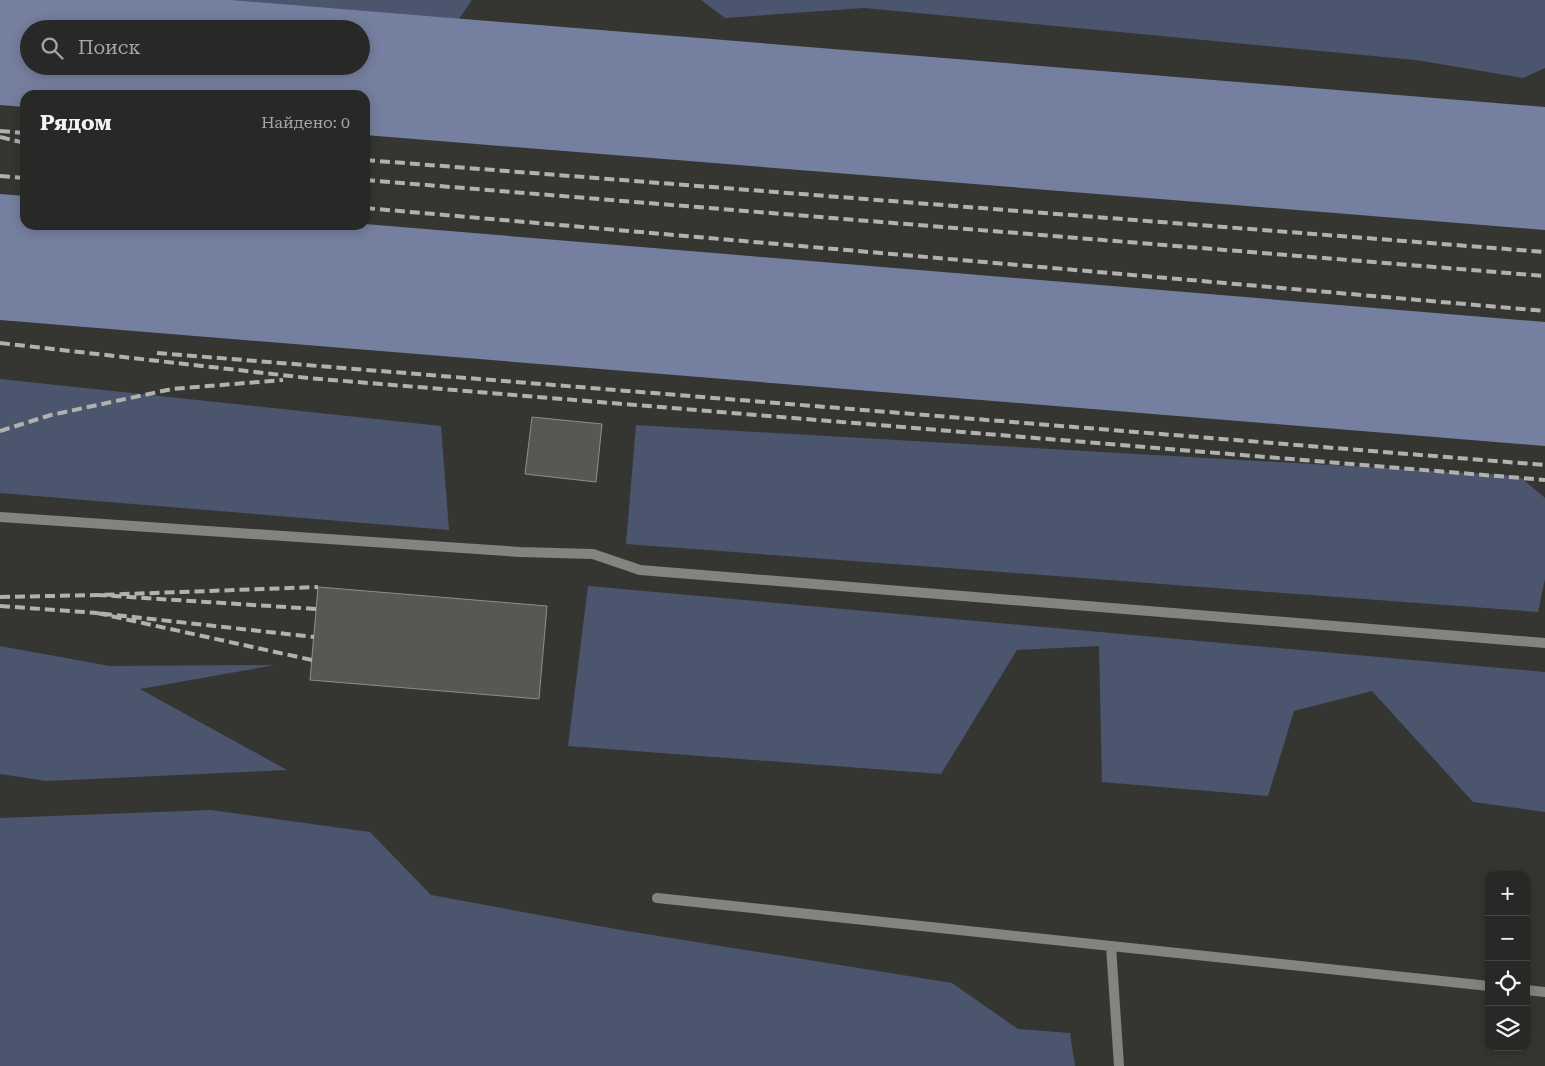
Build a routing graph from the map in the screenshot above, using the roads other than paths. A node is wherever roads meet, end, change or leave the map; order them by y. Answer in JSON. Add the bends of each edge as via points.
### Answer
{"nodes":[{"id":1,"x":0,"y":517,"type":"edge"},
{"id":2,"x":1545,"y":643,"type":"edge"},
{"id":3,"x":657,"y":898,"type":"dead end"},
{"id":4,"x":1111,"y":946,"type":"junction"},
{"id":5,"x":1485,"y":986,"type":"edge"},
{"id":6,"x":1530,"y":990,"type":"edge"},
{"id":7,"x":1545,"y":992,"type":"edge"},
{"id":8,"x":1119,"y":1066,"type":"edge"}],
"edges":[{"from":1,"to":2,"type":"lane","via":[[520,552],[594,554],[640,570]]},
{"from":3,"to":4,"type":"lane"},
{"from":4,"to":5,"type":"lane"},
{"from":4,"to":8,"type":"lane"},
{"from":6,"to":7,"type":"lane"}]}
